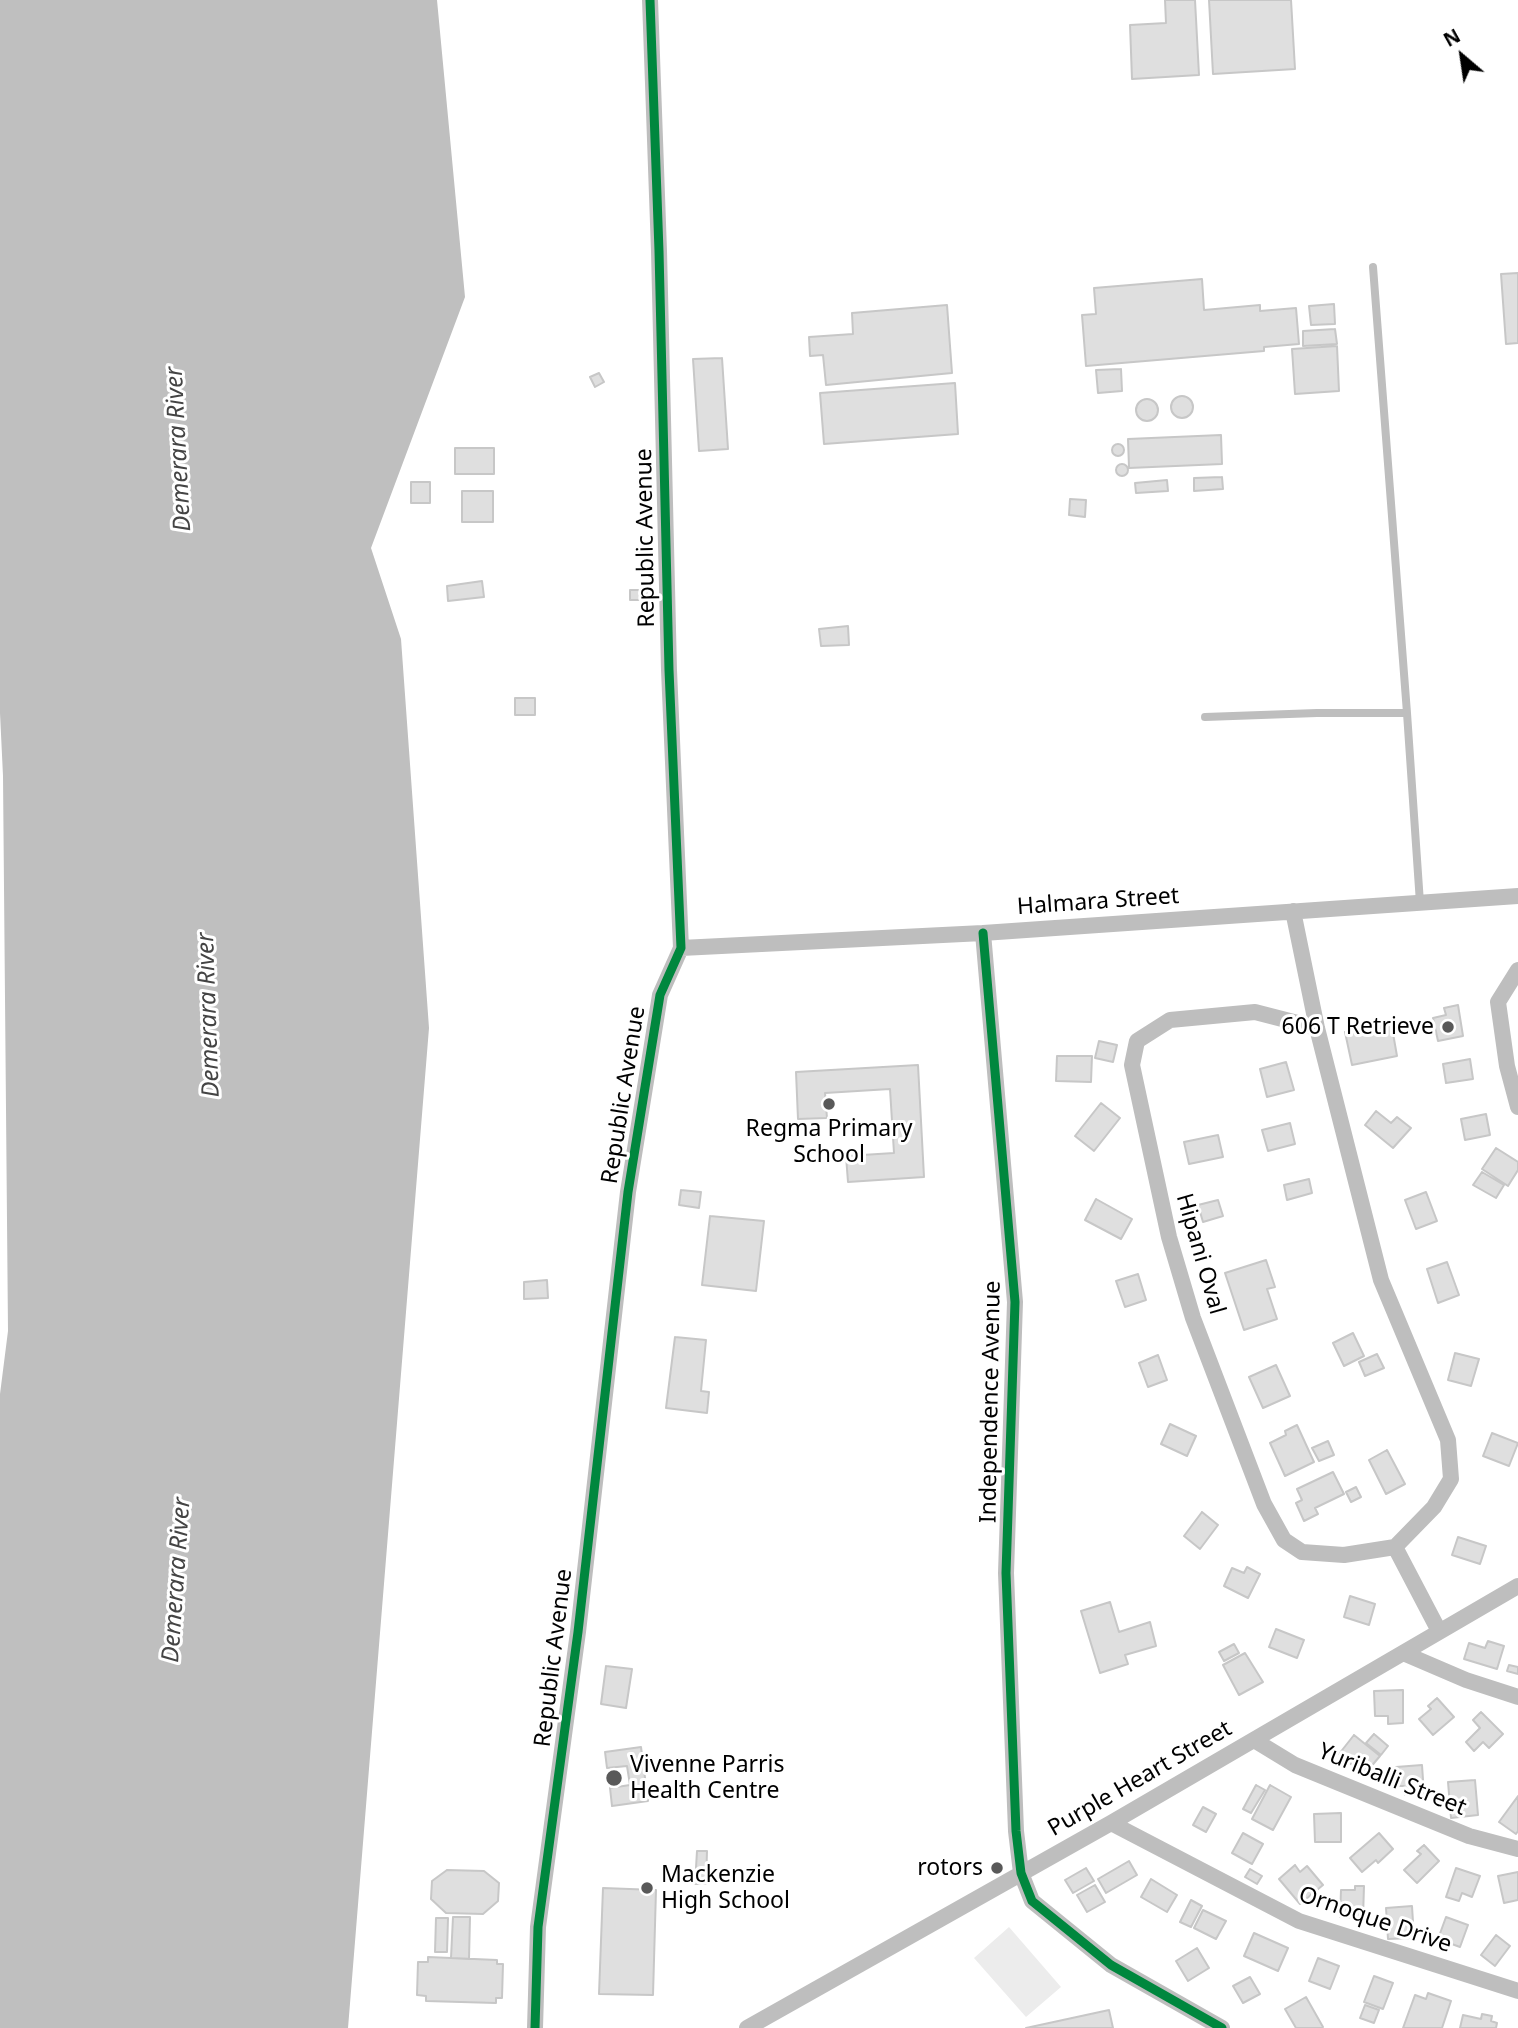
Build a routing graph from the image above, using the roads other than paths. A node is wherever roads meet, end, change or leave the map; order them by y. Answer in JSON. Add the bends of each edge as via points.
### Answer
{"nodes":[{"id":1,"x":650,"y":0,"type":"edge"},
{"id":2,"x":1373,"y":267,"type":"dead end"},
{"id":3,"x":1408,"y":713,"type":"junction"},
{"id":4,"x":1205,"y":717,"type":"dead end"},
{"id":5,"x":1518,"y":896,"type":"edge"},
{"id":6,"x":1420,"y":903,"type":"junction"},
{"id":7,"x":1293,"y":911,"type":"junction"},
{"id":8,"x":983,"y":933,"type":"junction"},
{"id":9,"x":681,"y":948,"type":"junction"},
{"id":10,"x":1518,"y":970,"type":"edge"},
{"id":11,"x":1317,"y":1028,"type":"junction"},
{"id":12,"x":1518,"y":1107,"type":"edge"},
{"id":13,"x":1395,"y":1546,"type":"junction"},
{"id":14,"x":1518,"y":1586,"type":"edge"},
{"id":15,"x":1439,"y":1631,"type":"junction"},
{"id":16,"x":1403,"y":1653,"type":"junction"},
{"id":17,"x":1518,"y":1697,"type":"edge"},
{"id":18,"x":1254,"y":1740,"type":"junction"},
{"id":19,"x":1111,"y":1823,"type":"junction"},
{"id":20,"x":1518,"y":1849,"type":"edge"},
{"id":21,"x":1021,"y":1873,"type":"junction"},
{"id":22,"x":1518,"y":1991,"type":"edge"},
{"id":23,"x":535,"y":2028,"type":"edge"},
{"id":24,"x":747,"y":2028,"type":"edge"},
{"id":25,"x":1222,"y":2028,"type":"edge"}],
"edges":[{"from":1,"to":9,"type":"street","name":"Republic Avenue","via":[[668,670]]},
{"from":2,"to":3,"type":"lane"},
{"from":3,"to":4,"type":"lane"},
{"from":3,"to":6,"type":"lane"},
{"from":5,"to":6,"type":"street","name":"Halmara Street"},
{"from":6,"to":7,"type":"street","name":"Halmara Street"},
{"from":7,"to":8,"type":"street","name":"Halmara Street"},
{"from":7,"to":11,"type":"street"},
{"from":8,"to":9,"type":"street","name":"Halmara Street"},
{"from":8,"to":21,"type":"street","name":"Independence Avenue","via":[[1015,1302],[1006,1573]]},
{"from":9,"to":23,"type":"street","name":"Republic Avenue","via":[[660,995],[628,1192],[578,1632],[538,1927]]},
{"from":10,"to":12,"type":"street","via":[[1498,1002]]},
{"from":11,"to":13,"type":"street","via":[[1381,1280],[1448,1440],[1451,1479],[1434,1507]]},
{"from":11,"to":13,"type":"street","name":"Hipani Oval","via":[[1255,1012],[1170,1020],[1137,1041],[1132,1065],[1169,1237],[1194,1318],[1264,1504],[1284,1540],[1302,1552],[1344,1555]]},
{"from":13,"to":15,"type":"street"},
{"from":14,"to":15,"type":"street","name":"Purple Heart Street"},
{"from":15,"to":16,"type":"street","name":"Purple Heart Street"},
{"from":16,"to":17,"type":"street","via":[[1466,1681]]},
{"from":16,"to":18,"type":"street","name":"Purple Heart Street"},
{"from":18,"to":19,"type":"street","name":"Purple Heart Street"},
{"from":18,"to":20,"type":"street","name":"Yuriballi Street","via":[[1294,1765],[1469,1836]]},
{"from":19,"to":21,"type":"street","name":"Purple Heart Street"},
{"from":19,"to":22,"type":"street","name":"Ornoque Drive","via":[[1299,1921]]},
{"from":21,"to":24,"type":"street","name":"Purple Heart Street"},
{"from":21,"to":25,"type":"street","name":"Independence Avenue","via":[[1032,1901],[1111,1965]]}]}
